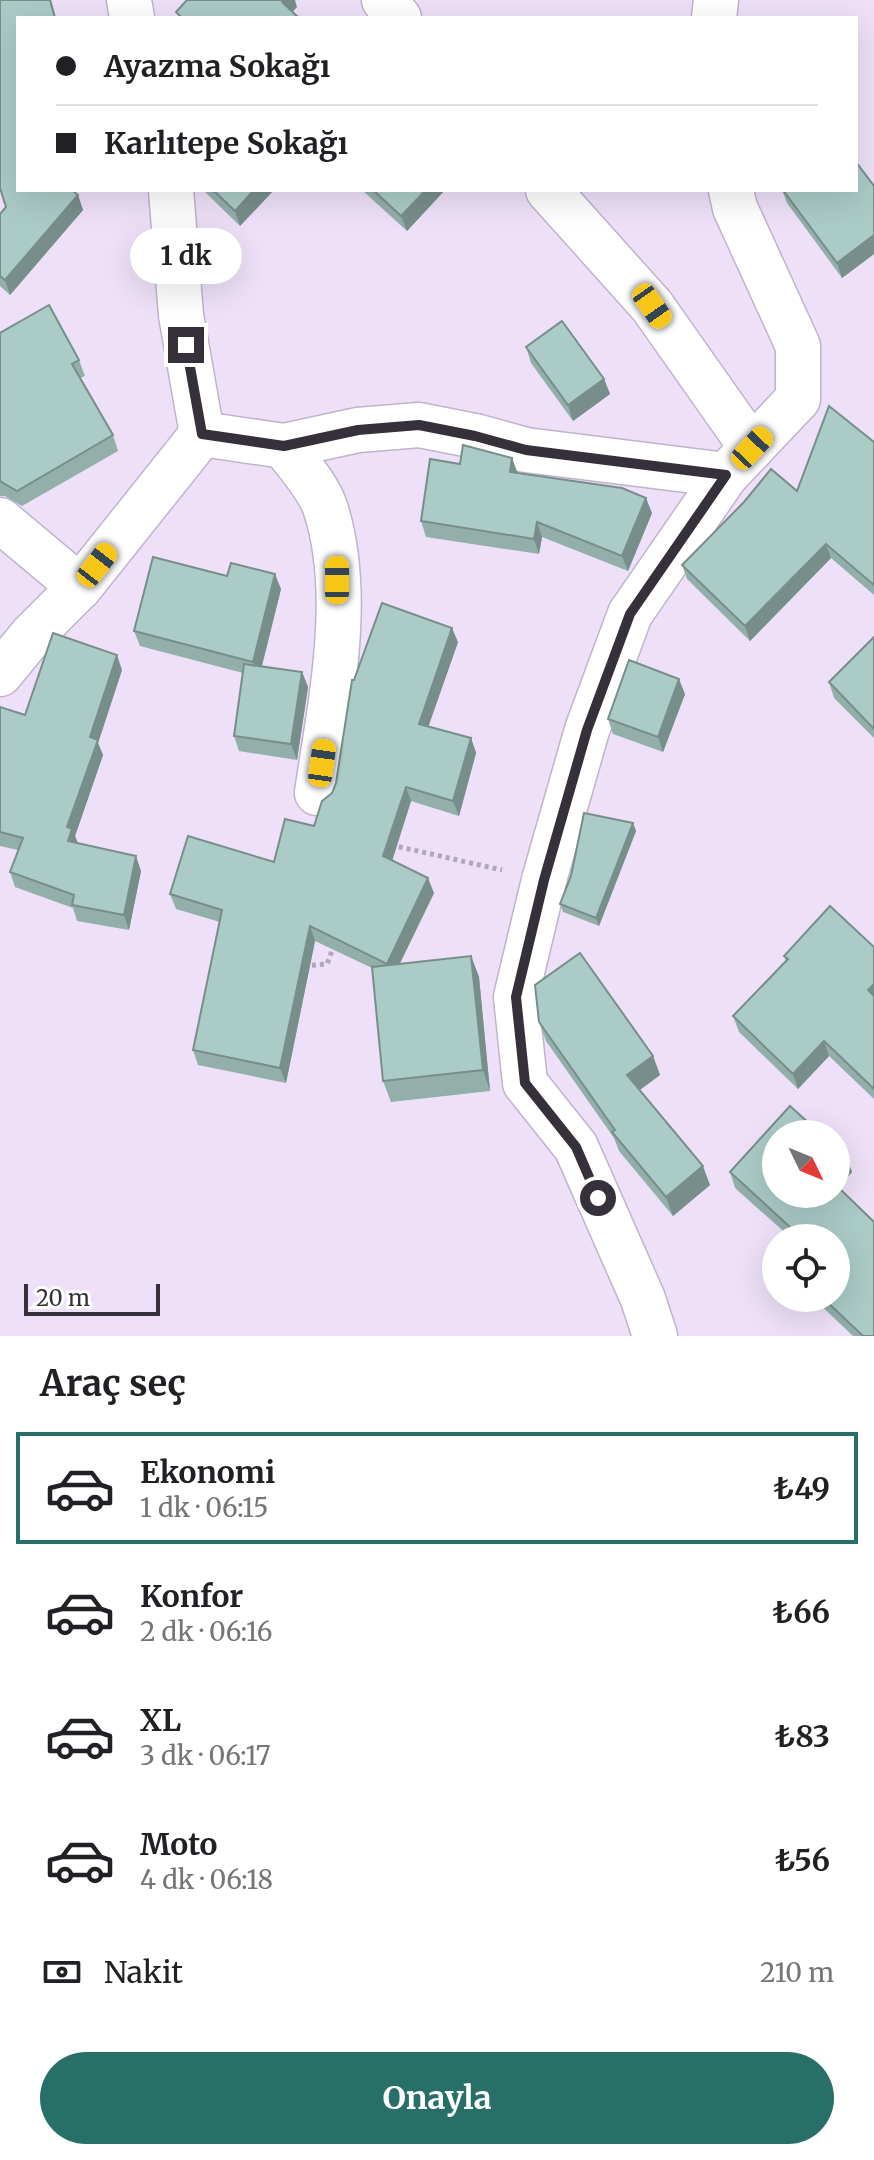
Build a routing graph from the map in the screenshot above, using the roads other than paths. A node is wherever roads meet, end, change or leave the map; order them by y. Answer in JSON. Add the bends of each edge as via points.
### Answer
{"nodes":[{"id":1,"x":384,"y":0,"type":"edge"},
{"id":2,"x":397,"y":16,"type":"edge"},
{"id":3,"x":171,"y":192,"type":"edge"},
{"id":4,"x":550,"y":192,"type":"edge"},
{"id":5,"x":731,"y":192,"type":"edge"},
{"id":6,"x":202,"y":434,"type":"junction"},
{"id":7,"x":284,"y":446,"type":"junction"},
{"id":8,"x":739,"y":462,"type":"junction"},
{"id":9,"x":0,"y":520,"type":"edge"},
{"id":10,"x":80,"y":587,"type":"junction"},
{"id":11,"x":0,"y":674,"type":"edge"},
{"id":12,"x":317,"y":793,"type":"dead end"},
{"id":13,"x":655,"y":1336,"type":"edge"}],
"edges":[{"from":1,"to":2,"type":"street"},
{"from":3,"to":6,"type":"street","via":[[181,315]]},
{"from":4,"to":8,"type":"street","via":[[652,306]]},
{"from":5,"to":8,"type":"street","via":[[798,346],[798,399]]},
{"from":6,"to":7,"type":"street"},
{"from":6,"to":10,"type":"street"},
{"from":7,"to":8,"type":"street","via":[[358,430],[419,425],[526,450]]},
{"from":7,"to":12,"type":"street","via":[[324,504],[337,556],[337,653]]},
{"from":8,"to":13,"type":"street","via":[[630,614],[587,730],[516,997],[525,1083],[576,1147]]},
{"from":9,"to":10,"type":"street"},
{"from":10,"to":11,"type":"street"}]}
